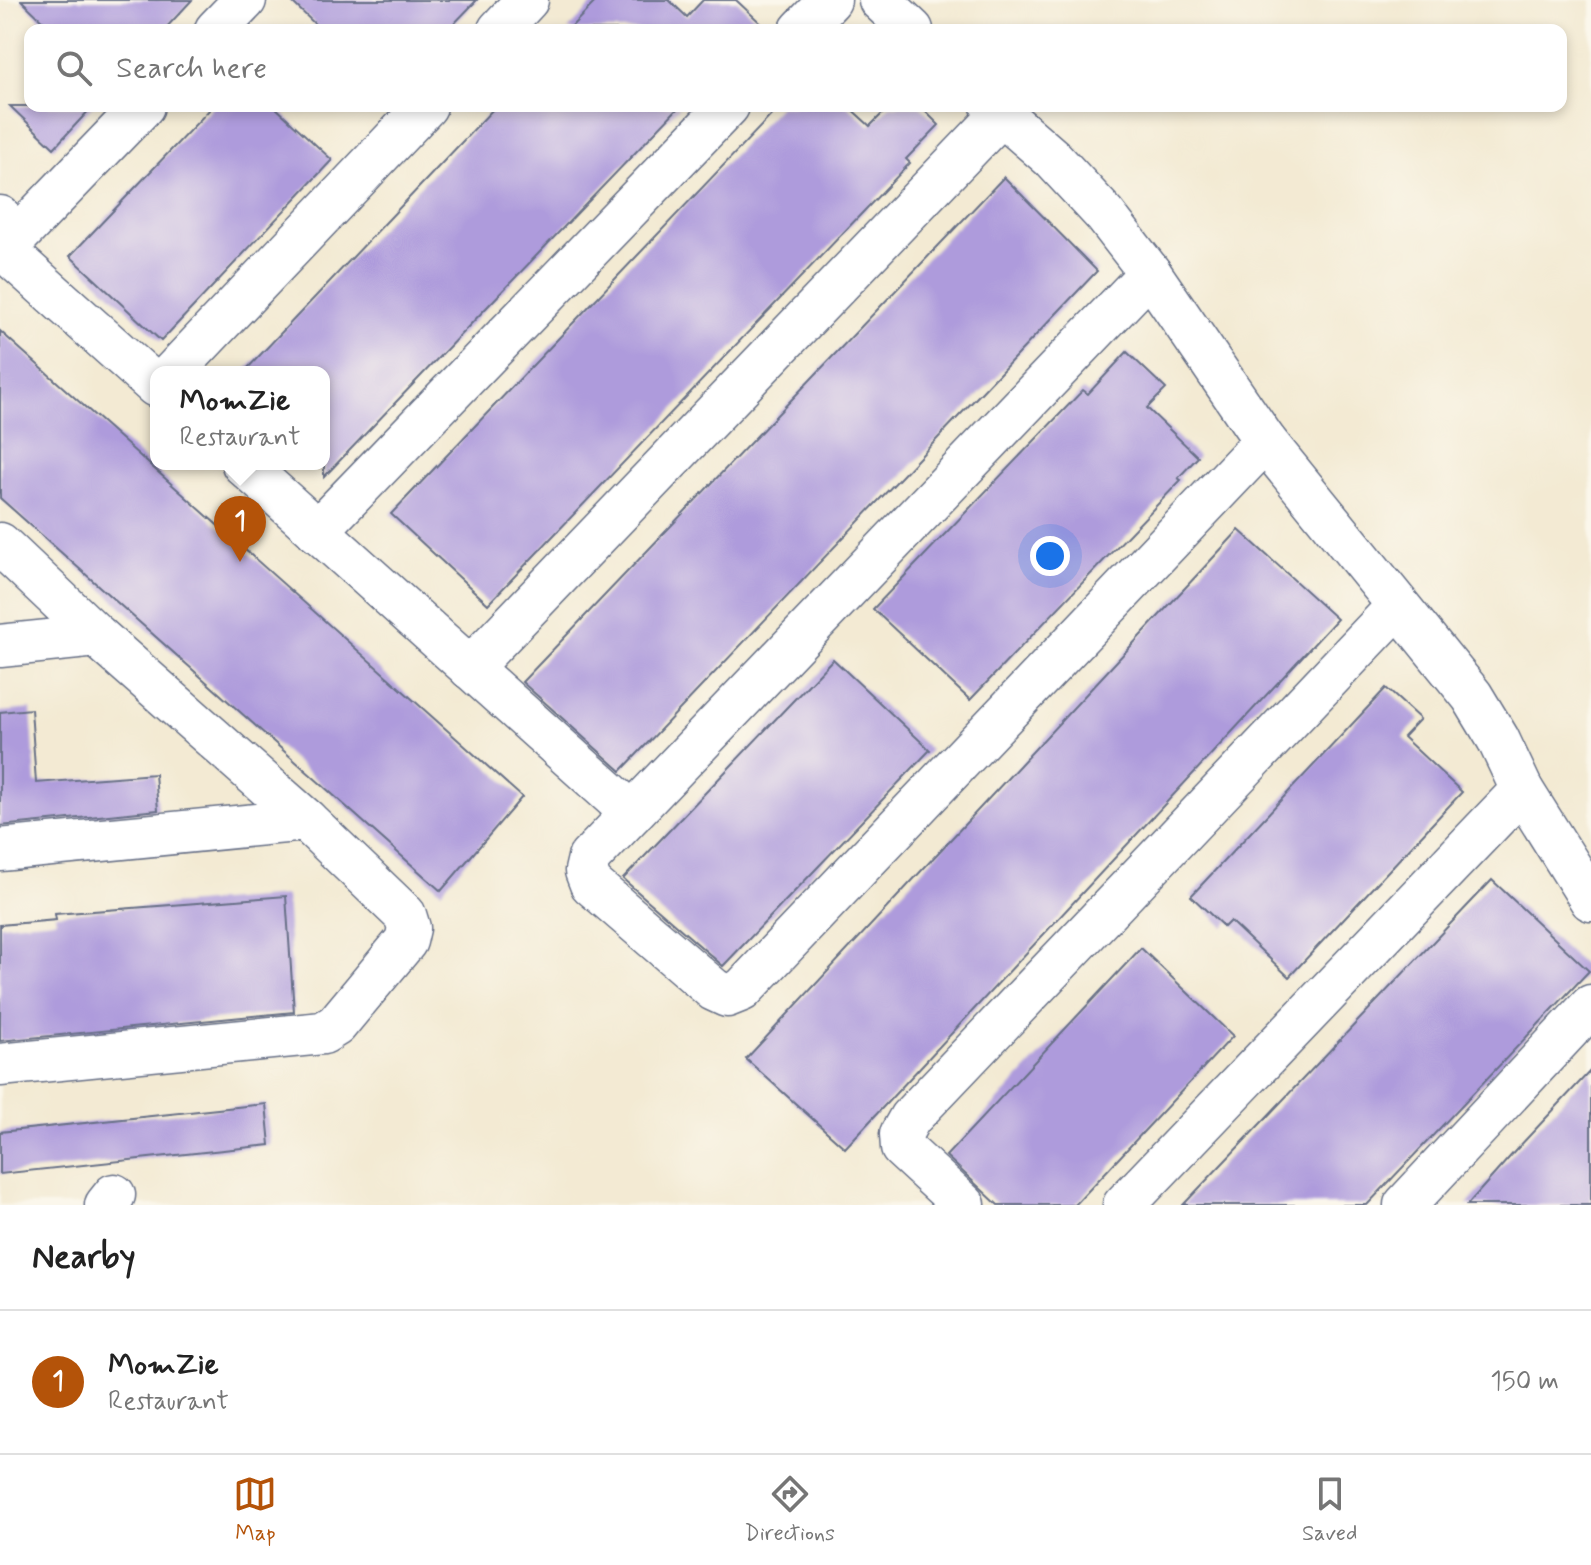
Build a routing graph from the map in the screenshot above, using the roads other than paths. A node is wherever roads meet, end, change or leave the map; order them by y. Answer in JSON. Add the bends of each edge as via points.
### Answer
{"nodes":[{"id":1,"x":245,"y":0,"type":"edge"},
{"id":2,"x":527,"y":0,"type":"edge"},
{"id":3,"x":830,"y":0,"type":"edge"},
{"id":4,"x":880,"y":0,"type":"edge"},
{"id":5,"x":222,"y":24,"type":"edge"},
{"id":6,"x":505,"y":24,"type":"edge"},
{"id":7,"x":807,"y":24,"type":"edge"},
{"id":8,"x":906,"y":24,"type":"edge"},
{"id":9,"x":136,"y":112,"type":"edge"},
{"id":10,"x":420,"y":112,"type":"edge"},
{"id":11,"x":722,"y":112,"type":"edge"},
{"id":12,"x":994,"y":112,"type":"edge"},
{"id":13,"x":998,"y":112,"type":"edge"},
{"id":14,"x":2,"y":233,"type":"edge"},
{"id":15,"x":1150,"y":273,"type":"junction"},
{"id":16,"x":179,"y":366,"type":"edge"},
{"id":17,"x":150,"y":380,"type":"edge"},
{"id":18,"x":1265,"y":441,"type":"junction"},
{"id":19,"x":250,"y":470,"type":"edge"},
{"id":20,"x":317,"y":531,"type":"junction"},
{"id":21,"x":0,"y":544,"type":"edge"},
{"id":22,"x":1397,"y":607,"type":"junction"},
{"id":23,"x":97,"y":636,"type":"junction"},
{"id":24,"x":0,"y":646,"type":"edge"},
{"id":25,"x":470,"y":668,"type":"junction"},
{"id":26,"x":1522,"y":790,"type":"junction"},
{"id":27,"x":632,"y":813,"type":"junction"},
{"id":28,"x":306,"y":820,"type":"junction"},
{"id":29,"x":0,"y":850,"type":"edge"},
{"id":30,"x":1591,"y":900,"type":"edge"},
{"id":31,"x":1591,"y":1006,"type":"edge"},
{"id":32,"x":0,"y":1065,"type":"edge"},
{"id":33,"x":964,"y":1205,"type":"edge"},
{"id":34,"x":1124,"y":1205,"type":"edge"},
{"id":35,"x":1405,"y":1205,"type":"edge"}],
"edges":[{"from":1,"to":5,"type":"street"},
{"from":2,"to":6,"type":"street"},
{"from":3,"to":7,"type":"street"},
{"from":4,"to":8,"type":"street"},
{"from":9,"to":14,"type":"street"},
{"from":10,"to":16,"type":"street"},
{"from":11,"to":20,"type":"street"},
{"from":12,"to":25,"type":"street"},
{"from":13,"to":15,"type":"street","via":[[1076,183]]},
{"from":14,"to":17,"type":"street"},
{"from":15,"to":18,"type":"street"},
{"from":15,"to":27,"type":"street"},
{"from":18,"to":22,"type":"street"},
{"from":18,"to":27,"type":"street","via":[[742,990],[727,996],[714,990],[591,884],[589,858]]},
{"from":19,"to":20,"type":"street"},
{"from":20,"to":25,"type":"street"},
{"from":21,"to":23,"type":"street"},
{"from":22,"to":26,"type":"street","via":[[1472,696]]},
{"from":22,"to":33,"type":"street","via":[[910,1118],[901,1134],[902,1148]]},
{"from":23,"to":24,"type":"street"},
{"from":23,"to":28,"type":"street"},
{"from":25,"to":27,"type":"street"},
{"from":26,"to":30,"type":"street"},
{"from":26,"to":34,"type":"street"},
{"from":28,"to":29,"type":"street"},
{"from":28,"to":32,"type":"street","via":[[405,915],[409,928],[406,941],[336,1025],[307,1036]]},
{"from":31,"to":35,"type":"street"}]}
